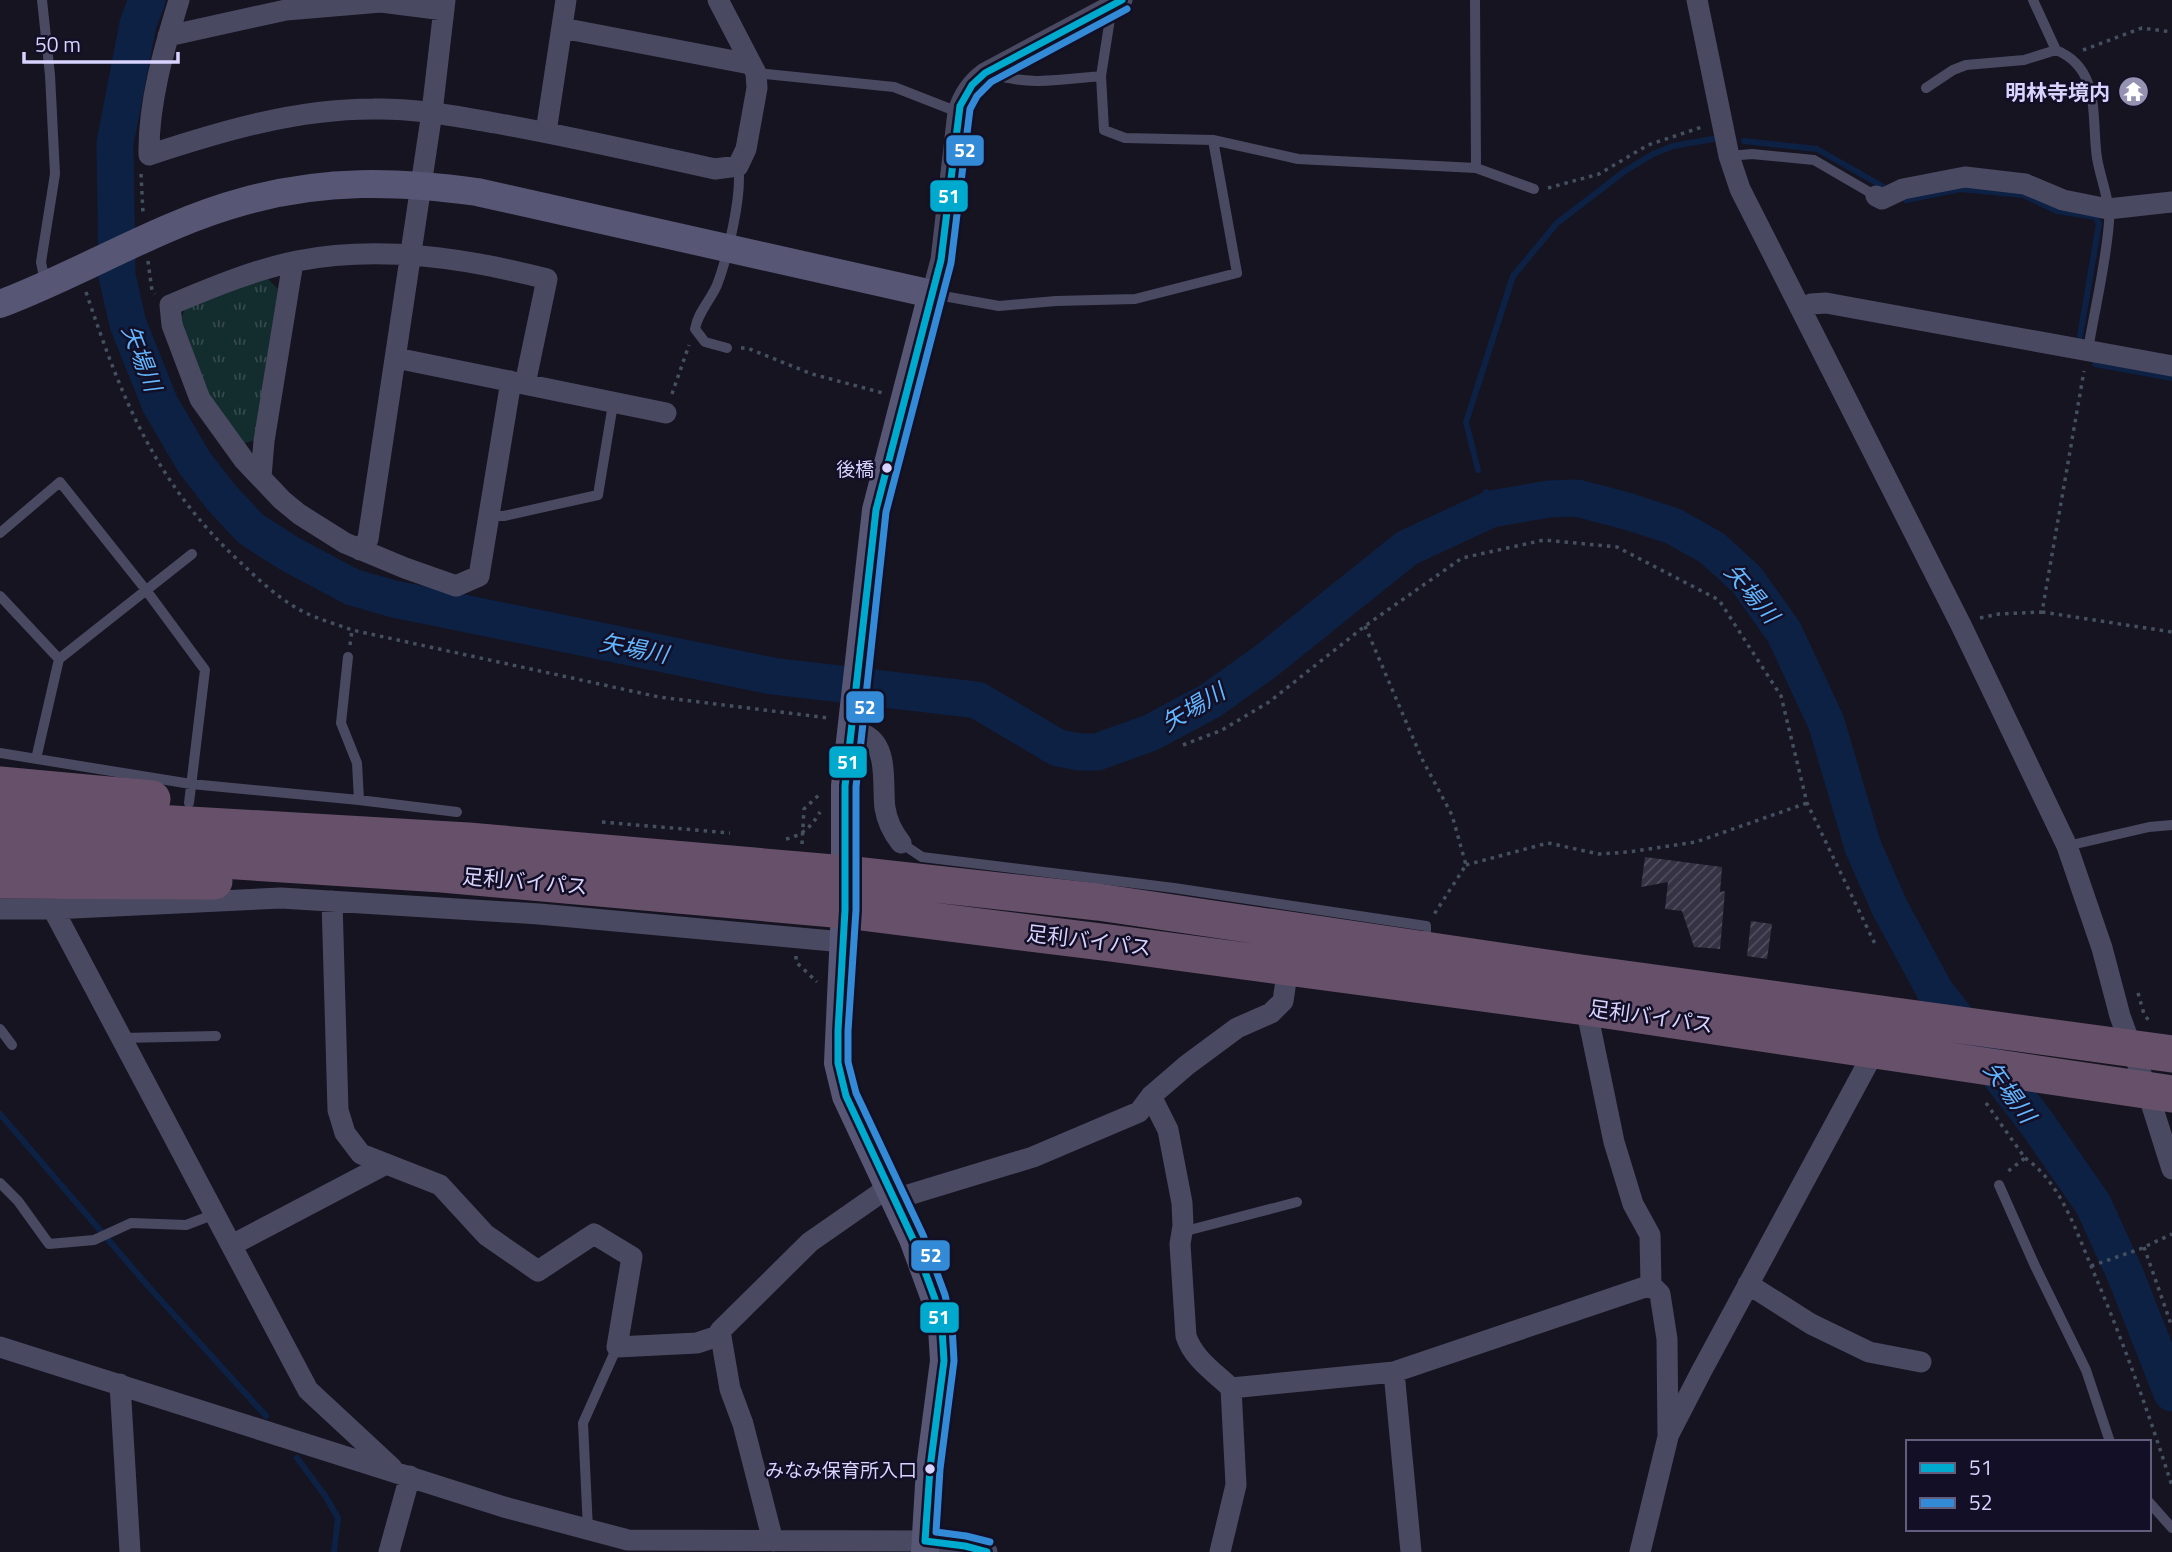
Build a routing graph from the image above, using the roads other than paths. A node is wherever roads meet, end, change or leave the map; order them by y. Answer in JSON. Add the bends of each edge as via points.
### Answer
{"nodes":[{"id":1,"x":42,"y":0,"type":"edge"},
{"id":2,"x":179,"y":0,"type":"edge"},
{"id":3,"x":566,"y":0,"type":"edge"},
{"id":4,"x":718,"y":0,"type":"edge"},
{"id":5,"x":1475,"y":0,"type":"edge"},
{"id":6,"x":1697,"y":0,"type":"edge"},
{"id":7,"x":2033,"y":0,"type":"edge"},
{"id":8,"x":1115,"y":1,"type":"edge"},
{"id":9,"x":444,"y":5,"type":"edge"},
{"id":10,"x":562,"y":28,"type":"junction"},
{"id":11,"x":168,"y":36,"type":"junction"},
{"id":12,"x":2056,"y":50,"type":"junction"},
{"id":13,"x":753,"y":69,"type":"junction"},
{"id":14,"x":985,"y":73,"type":"junction"},
{"id":15,"x":1101,"y":76,"type":"junction"},
{"id":16,"x":1926,"y":88,"type":"dead end"},
{"id":17,"x":432,"y":112,"type":"junction"},
{"id":18,"x":958,"y":112,"type":"junction"},
{"id":19,"x":546,"y":132,"type":"junction"},
{"id":20,"x":1213,"y":140,"type":"junction"},
{"id":21,"x":1729,"y":156,"type":"junction"},
{"id":22,"x":738,"y":166,"type":"junction"},
{"id":23,"x":1476,"y":168,"type":"junction"},
{"id":24,"x":421,"y":184,"type":"junction"},
{"id":25,"x":1534,"y":189,"type":"road end"},
{"id":26,"x":1876,"y":195,"type":"joint"},
{"id":27,"x":2172,"y":202,"type":"edge"},
{"id":28,"x":2108,"y":209,"type":"junction"},
{"id":29,"x":727,"y":247,"type":"junction"},
{"id":30,"x":411,"y":255,"type":"junction"},
{"id":31,"x":293,"y":262,"type":"junction"},
{"id":32,"x":46,"y":285,"type":"junction"},
{"id":33,"x":932,"y":295,"type":"junction"},
{"id":34,"x":0,"y":304,"type":"edge"},
{"id":35,"x":1800,"y":308,"type":"junction"},
{"id":36,"x":727,"y":348,"type":"road end"},
{"id":37,"x":2088,"y":350,"type":"junction"},
{"id":38,"x":396,"y":358,"type":"junction"},
{"id":39,"x":2172,"y":366,"type":"edge"},
{"id":40,"x":518,"y":383,"type":"junction"},
{"id":41,"x":613,"y":404,"type":"junction"},
{"id":42,"x":666,"y":413,"type":"road end"},
{"id":43,"x":261,"y":477,"type":"junction"},
{"id":44,"x":489,"y":516,"type":"junction"},
{"id":45,"x":0,"y":533,"type":"edge"},
{"id":46,"x":360,"y":550,"type":"junction"},
{"id":47,"x":192,"y":554,"type":"dead end"},
{"id":48,"x":146,"y":590,"type":"junction"},
{"id":49,"x":0,"y":596,"type":"edge"},
{"id":50,"x":348,"y":657,"type":"dead end"},
{"id":51,"x":59,"y":659,"type":"junction"},
{"id":52,"x":852,"y":719,"type":"junction"},
{"id":53,"x":0,"y":752,"type":"edge"},
{"id":54,"x":36,"y":758,"type":"junction"},
{"id":55,"x":0,"y":785,"type":"edge"},
{"id":56,"x":190,"y":793,"type":"junction"},
{"id":57,"x":359,"y":800,"type":"junction"},
{"id":58,"x":0,"y":814,"type":"edge"},
{"id":59,"x":2172,"y":825,"type":"edge"},
{"id":60,"x":462,"y":827,"type":"junction"},
{"id":61,"x":221,"y":843,"type":"junction"},
{"id":62,"x":901,"y":843,"type":"joint"},
{"id":63,"x":0,"y":846,"type":"edge"},
{"id":64,"x":2067,"y":846,"type":"junction"},
{"id":65,"x":442,"y":874,"type":"junction"},
{"id":66,"x":845,"y":874,"type":"junction"},
{"id":67,"x":0,"y":880,"type":"edge"},
{"id":68,"x":332,"y":901,"type":"junction"},
{"id":69,"x":0,"y":909,"type":"edge"},
{"id":70,"x":52,"y":909,"type":"junction"},
{"id":71,"x":844,"y":926,"type":"junction"},
{"id":72,"x":1426,"y":938,"type":"junction"},
{"id":73,"x":1288,"y":967,"type":"junction"},
{"id":74,"x":1586,"y":1007,"type":"junction"},
{"id":75,"x":0,"y":1029,"type":"edge"},
{"id":76,"x":216,"y":1036,"type":"dead end"},
{"id":77,"x":121,"y":1038,"type":"junction"},
{"id":78,"x":2153,"y":1043,"type":"edge"},
{"id":79,"x":12,"y":1045,"type":"dead end"},
{"id":80,"x":1875,"y":1050,"type":"junction"},
{"id":81,"x":2160,"y":1092,"type":"edge"},
{"id":82,"x":1151,"y":1096,"type":"junction"},
{"id":83,"x":386,"y":1164,"type":"junction"},
{"id":84,"x":2172,"y":1169,"type":"edge"},
{"id":85,"x":0,"y":1183,"type":"edge"},
{"id":86,"x":1999,"y":1185,"type":"road end"},
{"id":87,"x":892,"y":1193,"type":"junction"},
{"id":88,"x":1297,"y":1202,"type":"dead end"},
{"id":89,"x":215,"y":1214,"type":"junction"},
{"id":90,"x":1182,"y":1232,"type":"junction"},
{"id":91,"x":232,"y":1245,"type":"junction"},
{"id":92,"x":1748,"y":1284,"type":"junction"},
{"id":93,"x":1651,"y":1285,"type":"junction"},
{"id":94,"x":720,"y":1335,"type":"junction"},
{"id":95,"x":0,"y":1347,"type":"edge"},
{"id":96,"x":617,"y":1347,"type":"junction"},
{"id":97,"x":1921,"y":1362,"type":"dead end"},
{"id":98,"x":1394,"y":1372,"type":"junction"},
{"id":99,"x":120,"y":1384,"type":"junction"},
{"id":100,"x":1231,"y":1388,"type":"junction"},
{"id":101,"x":1668,"y":1437,"type":"junction"},
{"id":102,"x":2109,"y":1440,"type":"edge"},
{"id":103,"x":403,"y":1474,"type":"junction"},
{"id":104,"x":2151,"y":1504,"type":"edge"},
{"id":105,"x":2172,"y":1528,"type":"edge"},
{"id":106,"x":595,"y":1538,"type":"edge"},
{"id":107,"x":773,"y":1541,"type":"junction"},
{"id":108,"x":925,"y":1547,"type":"edge"},
{"id":109,"x":130,"y":1552,"type":"edge"},
{"id":110,"x":389,"y":1552,"type":"edge"},
{"id":111,"x":987,"y":1552,"type":"edge"},
{"id":112,"x":1220,"y":1552,"type":"edge"},
{"id":113,"x":1411,"y":1552,"type":"edge"},
{"id":114,"x":1640,"y":1552,"type":"edge"}],
"edges":[{"from":1,"to":32,"type":"lane","via":[[55,174],[41,262]]},
{"from":2,"to":11,"type":"street"},
{"from":3,"to":10,"type":"street"},
{"from":4,"to":13,"type":"street"},
{"from":5,"to":23,"type":"lane"},
{"from":6,"to":21,"type":"street"},
{"from":7,"to":12,"type":"lane"},
{"from":8,"to":14,"type":"street"},
{"from":8,"to":15,"type":"lane"},
{"from":9,"to":11,"type":"street","via":[[381,2],[286,10]]},
{"from":9,"to":17,"type":"street"},
{"from":10,"to":13,"type":"street"},
{"from":10,"to":19,"type":"street"},
{"from":11,"to":17,"type":"street","via":[[148,128],[149,155],[275,119],[370,108]]},
{"from":12,"to":16,"type":"lane","via":[[2024,60],[1966,65]]},
{"from":12,"to":28,"type":"lane","via":[[2081,66],[2091,95],[2096,157]]},
{"from":13,"to":18,"type":"lane","via":[[894,87]]},
{"from":13,"to":22,"type":"street","via":[[757,88],[746,149]]},
{"from":14,"to":15,"type":"lane","via":[[1010,81],[1037,82]]},
{"from":14,"to":18,"type":"street","via":[[974,81]]},
{"from":15,"to":20,"type":"lane","via":[[1104,130],[1125,138]]},
{"from":17,"to":19,"type":"street"},
{"from":17,"to":24,"type":"street"},
{"from":18,"to":33,"type":"street","via":[[941,260]]},
{"from":19,"to":22,"type":"street","via":[[715,169]]},
{"from":20,"to":23,"type":"lane","via":[[1298,159]]},
{"from":20,"to":33,"type":"lane","via":[[1237,273],[1135,299],[999,306]]},
{"from":21,"to":26,"type":"lane","via":[[1814,160]]},
{"from":21,"to":35,"type":"street","via":[[1748,207]]},
{"from":22,"to":29,"type":"lane","via":[[739,187]]},
{"from":23,"to":25,"type":"lane"},
{"from":24,"to":29,"type":"street"},
{"from":24,"to":30,"type":"street"},
{"from":24,"to":32,"type":"street","via":[[353,184],[282,192],[207,213]]},
{"from":26,"to":28,"type":"street","via":[[1882,199],[1903,189],[1965,177],[2025,184],[2063,200]]},
{"from":27,"to":28,"type":"street"},
{"from":28,"to":37,"type":"lane"},
{"from":29,"to":33,"type":"street"},
{"from":29,"to":36,"type":"lane","via":[[716,286],[695,329],[705,342]]},
{"from":30,"to":31,"type":"street"},
{"from":30,"to":38,"type":"street"},
{"from":30,"to":40,"type":"street","via":[[547,279]]},
{"from":31,"to":43,"type":"street"},
{"from":31,"to":43,"type":"street","via":[[222,283],[170,305],[172,325],[200,399]]},
{"from":32,"to":34,"type":"street"},
{"from":33,"to":52,"type":"street","via":[[876,510]]},
{"from":35,"to":37,"type":"street","via":[[1826,303]]},
{"from":35,"to":64,"type":"street"},
{"from":37,"to":39,"type":"street"},
{"from":38,"to":40,"type":"street"},
{"from":38,"to":46,"type":"street","via":[[368,539]]},
{"from":40,"to":41,"type":"street"},
{"from":40,"to":44,"type":"street"},
{"from":41,"to":42,"type":"street"},
{"from":41,"to":44,"type":"lane","via":[[598,495]]},
{"from":43,"to":46,"type":"street","via":[[299,514]]},
{"from":44,"to":46,"type":"street","via":[[479,576],[456,586]]},
{"from":45,"to":48,"type":"lane","via":[[60,482]]},
{"from":47,"to":48,"type":"lane"},
{"from":48,"to":51,"type":"lane"},
{"from":48,"to":56,"type":"lane","via":[[205,670]]},
{"from":49,"to":51,"type":"lane"},
{"from":50,"to":57,"type":"lane","via":[[341,723],[357,763]]},
{"from":51,"to":54,"type":"lane"},
{"from":52,"to":62,"type":"street","via":[[878,752],[885,810]]},
{"from":52,"to":66,"type":"street","via":[[837,796]]},
{"from":53,"to":54,"type":"lane"},
{"from":54,"to":56,"type":"lane"},
{"from":55,"to":56,"type":"highway"},
{"from":56,"to":57,"type":"lane"},
{"from":56,"to":60,"type":"highway"},
{"from":57,"to":60,"type":"lane"},
{"from":58,"to":61,"type":"highway","name":"足利バイパス"},
{"from":59,"to":64,"type":"lane"},
{"from":60,"to":61,"type":"highway","name":"足利バイパス"},
{"from":60,"to":66,"type":"highway","name":"足利バイパス"},
{"from":61,"to":63,"type":"highway","name":"足利バイパス"},
{"from":61,"to":65,"type":"highway","name":"足利バイパス"},
{"from":62,"to":72,"type":"lane","via":[[922,857],[1174,888]]},
{"from":64,"to":78,"type":"street","via":[[2102,948]]},
{"from":65,"to":67,"type":"highway","via":[[210,881]]},
{"from":65,"to":71,"type":"highway","name":"足利バイパス"},
{"from":66,"to":71,"type":"street"},
{"from":66,"to":72,"type":"highway","name":"足利バイパス"},
{"from":68,"to":70,"type":"street","via":[[281,898]]},
{"from":68,"to":71,"type":"street"},
{"from":68,"to":83,"type":"street","via":[[338,1110],[345,1133],[361,1154]]},
{"from":69,"to":70,"type":"street"},
{"from":70,"to":77,"type":"street"},
{"from":71,"to":73,"type":"highway","name":"足利バイパス"},
{"from":71,"to":87,"type":"street","via":[[838,1063],[846,1096]]},
{"from":72,"to":78,"type":"highway","name":"足利バイパス","via":[[1922,1019]]},
{"from":73,"to":74,"type":"highway","name":"足利バイパス"},
{"from":73,"to":82,"type":"street","via":[[1283,1001],[1271,1013],[1237,1027]]},
{"from":74,"to":80,"type":"highway","name":"足利バイパス"},
{"from":74,"to":93,"type":"street","via":[[1614,1142],[1633,1204],[1650,1235]]},
{"from":75,"to":79,"type":"lane"},
{"from":76,"to":77,"type":"lane"},
{"from":77,"to":89,"type":"street"},
{"from":78,"to":81,"type":"street"},
{"from":80,"to":81,"type":"highway","name":"足利バイパス"},
{"from":80,"to":92,"type":"street"},
{"from":81,"to":84,"type":"street"},
{"from":82,"to":87,"type":"street","via":[[1139,1112],[1033,1157]]},
{"from":82,"to":90,"type":"street","via":[[1173,1149]]},
{"from":83,"to":91,"type":"street"},
{"from":83,"to":96,"type":"street","via":[[440,1185],[486,1235],[538,1271],[594,1234],[632,1257]]},
{"from":85,"to":89,"type":"lane","via":[[49,1244],[94,1240],[131,1223],[186,1225]]},
{"from":86,"to":102,"type":"lane","via":[[2086,1370]]},
{"from":87,"to":94,"type":"street","via":[[810,1242]]},
{"from":87,"to":108,"type":"street","via":[[925,1271],[942,1328],[944,1361]]},
{"from":88,"to":90,"type":"lane"},
{"from":89,"to":91,"type":"street"},
{"from":90,"to":100,"type":"street","via":[[1189,1346]]},
{"from":91,"to":103,"type":"street","via":[[308,1391]]},
{"from":92,"to":97,"type":"street","via":[[1811,1324],[1869,1352]]},
{"from":92,"to":101,"type":"street"},
{"from":93,"to":98,"type":"street"},
{"from":93,"to":101,"type":"street","via":[[1660,1294],[1667,1339]]},
{"from":94,"to":96,"type":"street","via":[[697,1343]]},
{"from":94,"to":107,"type":"street","via":[[730,1389],[747,1436]]},
{"from":95,"to":99,"type":"street"},
{"from":96,"to":106,"type":"lane","via":[[583,1423]]},
{"from":98,"to":100,"type":"street"},
{"from":98,"to":113,"type":"street"},
{"from":99,"to":103,"type":"street"},
{"from":99,"to":109,"type":"street"},
{"from":100,"to":112,"type":"street","via":[[1236,1485]]},
{"from":101,"to":114,"type":"street"},
{"from":103,"to":106,"type":"street"},
{"from":103,"to":110,"type":"street"},
{"from":104,"to":105,"type":"lane"},
{"from":106,"to":107,"type":"street"},
{"from":107,"to":108,"type":"street"},
{"from":108,"to":111,"type":"street","via":[[965,1546]]}]}
